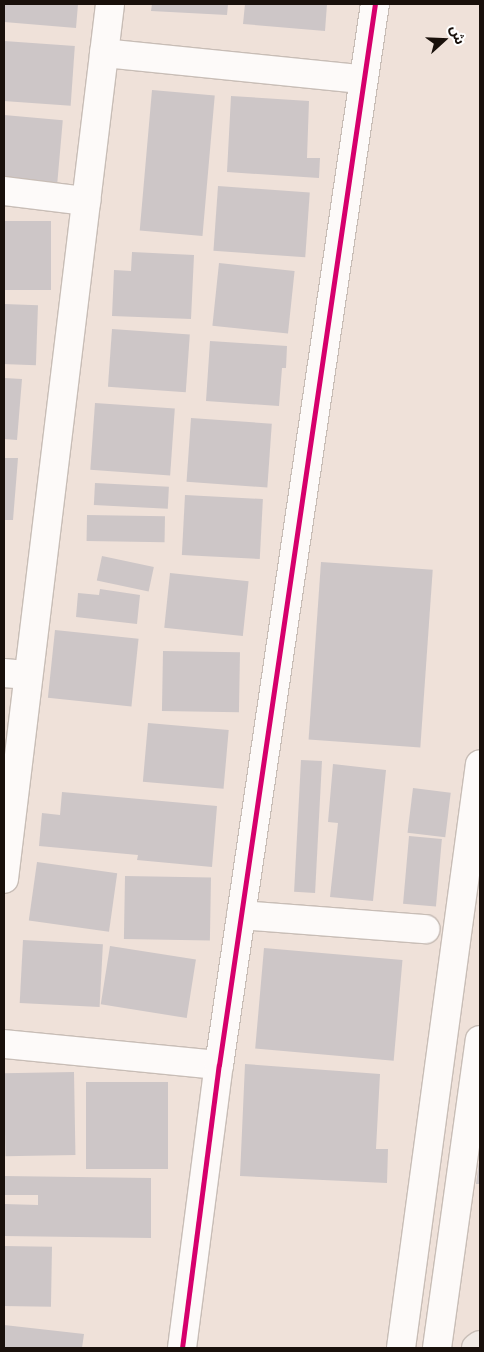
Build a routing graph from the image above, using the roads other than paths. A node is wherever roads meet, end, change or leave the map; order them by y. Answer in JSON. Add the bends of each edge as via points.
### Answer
{"nodes":[{"id":1,"x":110,"y":4,"type":"edge"},
{"id":2,"x":375,"y":4,"type":"edge"},
{"id":3,"x":104,"y":53,"type":"junction"},
{"id":4,"x":362,"y":79,"type":"junction"},
{"id":5,"x":4,"y":192,"type":"edge"},
{"id":6,"x":86,"y":201,"type":"junction"},
{"id":7,"x":16,"y":674,"type":"edge"},
{"id":8,"x":480,"y":764,"type":"edge"},
{"id":9,"x":4,"y":879,"type":"edge"},
{"id":10,"x":242,"y":915,"type":"junction"},
{"id":11,"x":425,"y":929,"type":"dead end"},
{"id":12,"x":480,"y":1040,"type":"edge"},
{"id":13,"x":4,"y":1044,"type":"edge"},
{"id":14,"x":219,"y":1065,"type":"junction"},
{"id":15,"x":480,"y":1345,"type":"edge"},
{"id":16,"x":182,"y":1348,"type":"edge"},
{"id":17,"x":401,"y":1348,"type":"edge"},
{"id":18,"x":437,"y":1348,"type":"edge"},
{"id":19,"x":476,"y":1348,"type":"edge"}],
"edges":[{"from":1,"to":3,"type":"street"},
{"from":2,"to":4,"type":"street"},
{"from":3,"to":4,"type":"street"},
{"from":3,"to":6,"type":"street"},
{"from":4,"to":10,"type":"street"},
{"from":5,"to":6,"type":"street"},
{"from":6,"to":7,"type":"street"},
{"from":7,"to":9,"type":"street"},
{"from":8,"to":17,"type":"street"},
{"from":10,"to":11,"type":"street"},
{"from":10,"to":14,"type":"street"},
{"from":12,"to":18,"type":"street"},
{"from":13,"to":14,"type":"street"},
{"from":14,"to":16,"type":"street"},
{"from":15,"to":19,"type":"main road"}]}
